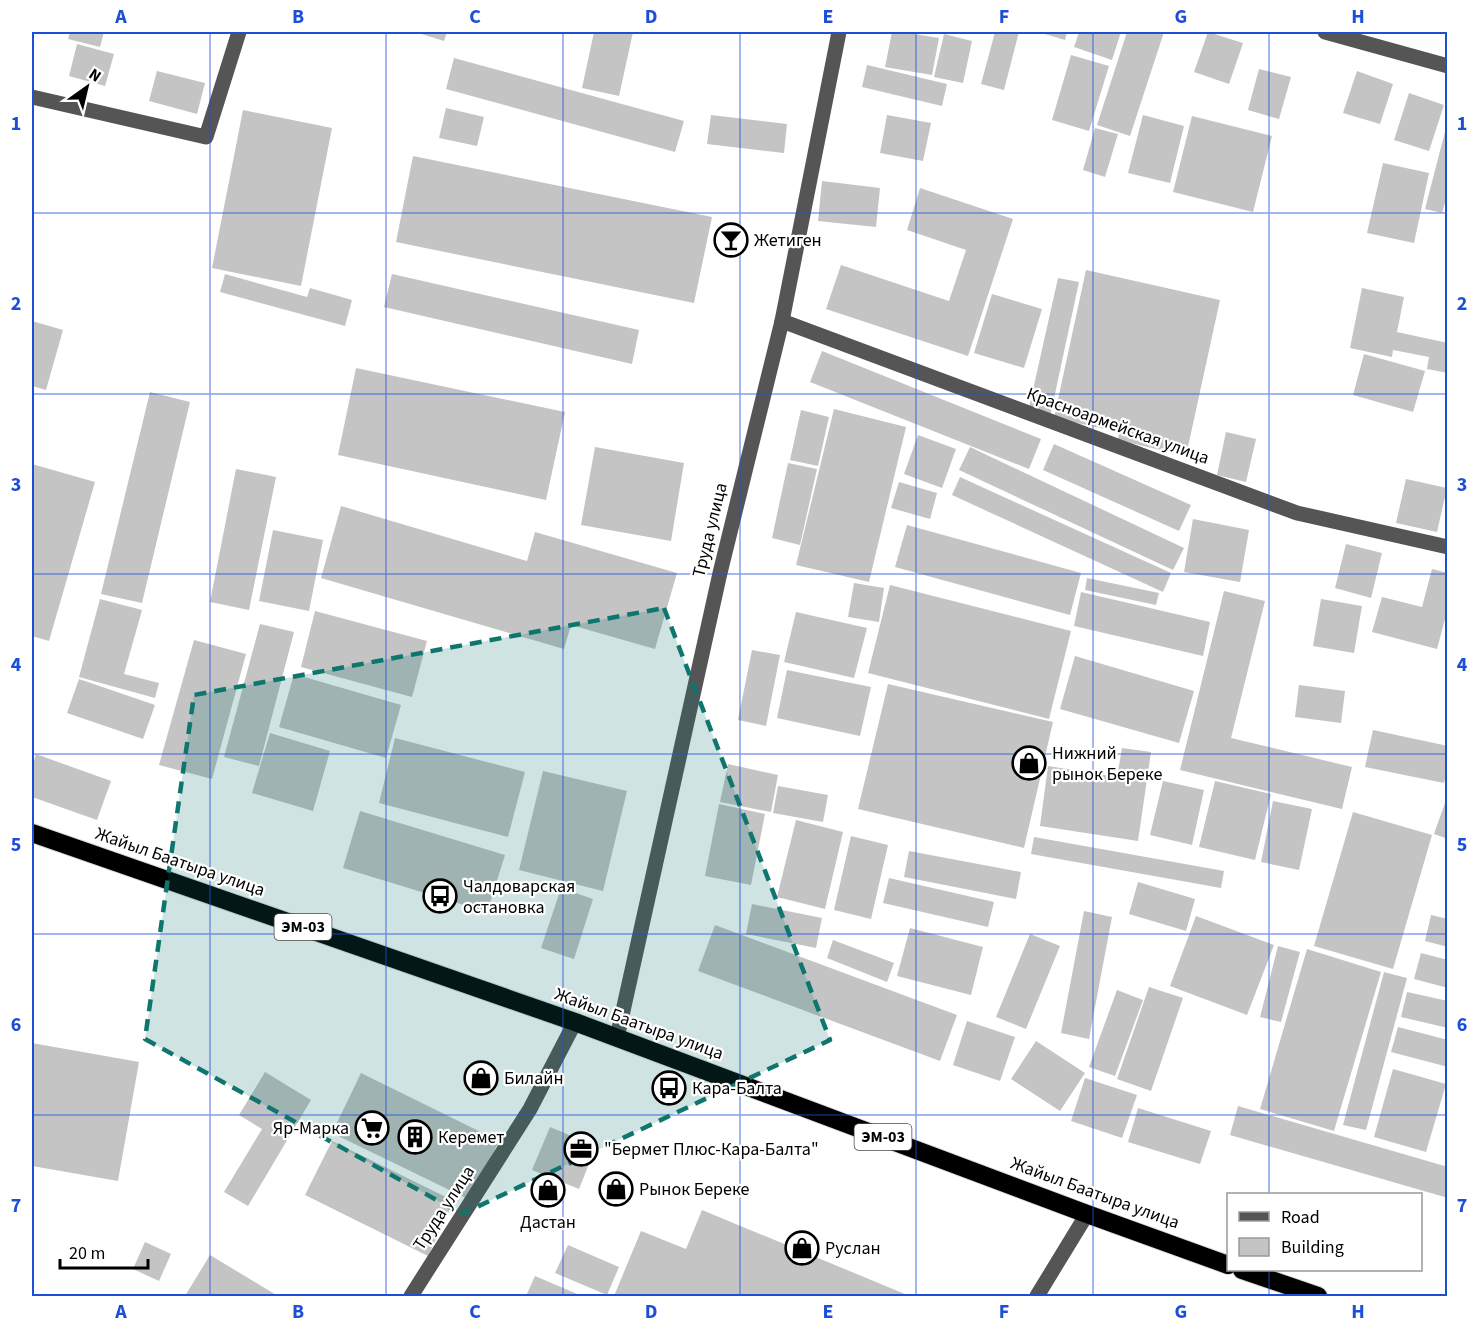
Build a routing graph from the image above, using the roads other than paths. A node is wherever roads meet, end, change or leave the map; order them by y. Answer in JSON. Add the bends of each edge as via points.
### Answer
{"nodes":[{"id":1,"x":239,"y":32,"type":"edge"},
{"id":2,"x":839,"y":32,"type":"edge"},
{"id":3,"x":1325,"y":32,"type":"edge"},
{"id":4,"x":1448,"y":66,"type":"edge"},
{"id":5,"x":32,"y":97,"type":"edge"},
{"id":6,"x":782,"y":321,"type":"junction"},
{"id":7,"x":1448,"y":547,"type":"edge"},
{"id":8,"x":32,"y":833,"type":"edge"},
{"id":9,"x":575,"y":1022,"type":"junction"},
{"id":10,"x":617,"y":1038,"type":"junction"},
{"id":11,"x":1087,"y":1214,"type":"junction"},
{"id":12,"x":1227,"y":1265,"type":"edge"},
{"id":13,"x":1248,"y":1271,"type":"edge"},
{"id":14,"x":1039,"y":1293,"type":"edge"},
{"id":15,"x":411,"y":1296,"type":"edge"},
{"id":16,"x":1318,"y":1296,"type":"edge"}],
"edges":[{"from":1,"to":5,"type":"street","via":[[206,137]]},
{"from":2,"to":6,"type":"street","name":"Труда улица"},
{"from":3,"to":4,"type":"street"},
{"from":6,"to":7,"type":"street","name":"Красноармейская улица","via":[[1297,513]]},
{"from":6,"to":10,"type":"street","name":"Труда улица","via":[[720,573]]},
{"from":8,"to":9,"type":"highway","name":"Жайыл Баатыра улица","number":"ЭМ-03"},
{"from":9,"to":10,"type":"highway","name":"Жайыл Баатыра улица","number":"ЭМ-03"},
{"from":9,"to":15,"type":"street","name":"Труда улица","via":[[531,1109]]},
{"from":10,"to":11,"type":"highway","name":"Жайыл Баатыра улица","number":"ЭМ-03"},
{"from":11,"to":12,"type":"highway","name":"Жайыл Баатыра улица","number":"ЭМ-03"},
{"from":11,"to":14,"type":"street"},
{"from":13,"to":16,"type":"highway"}]}
